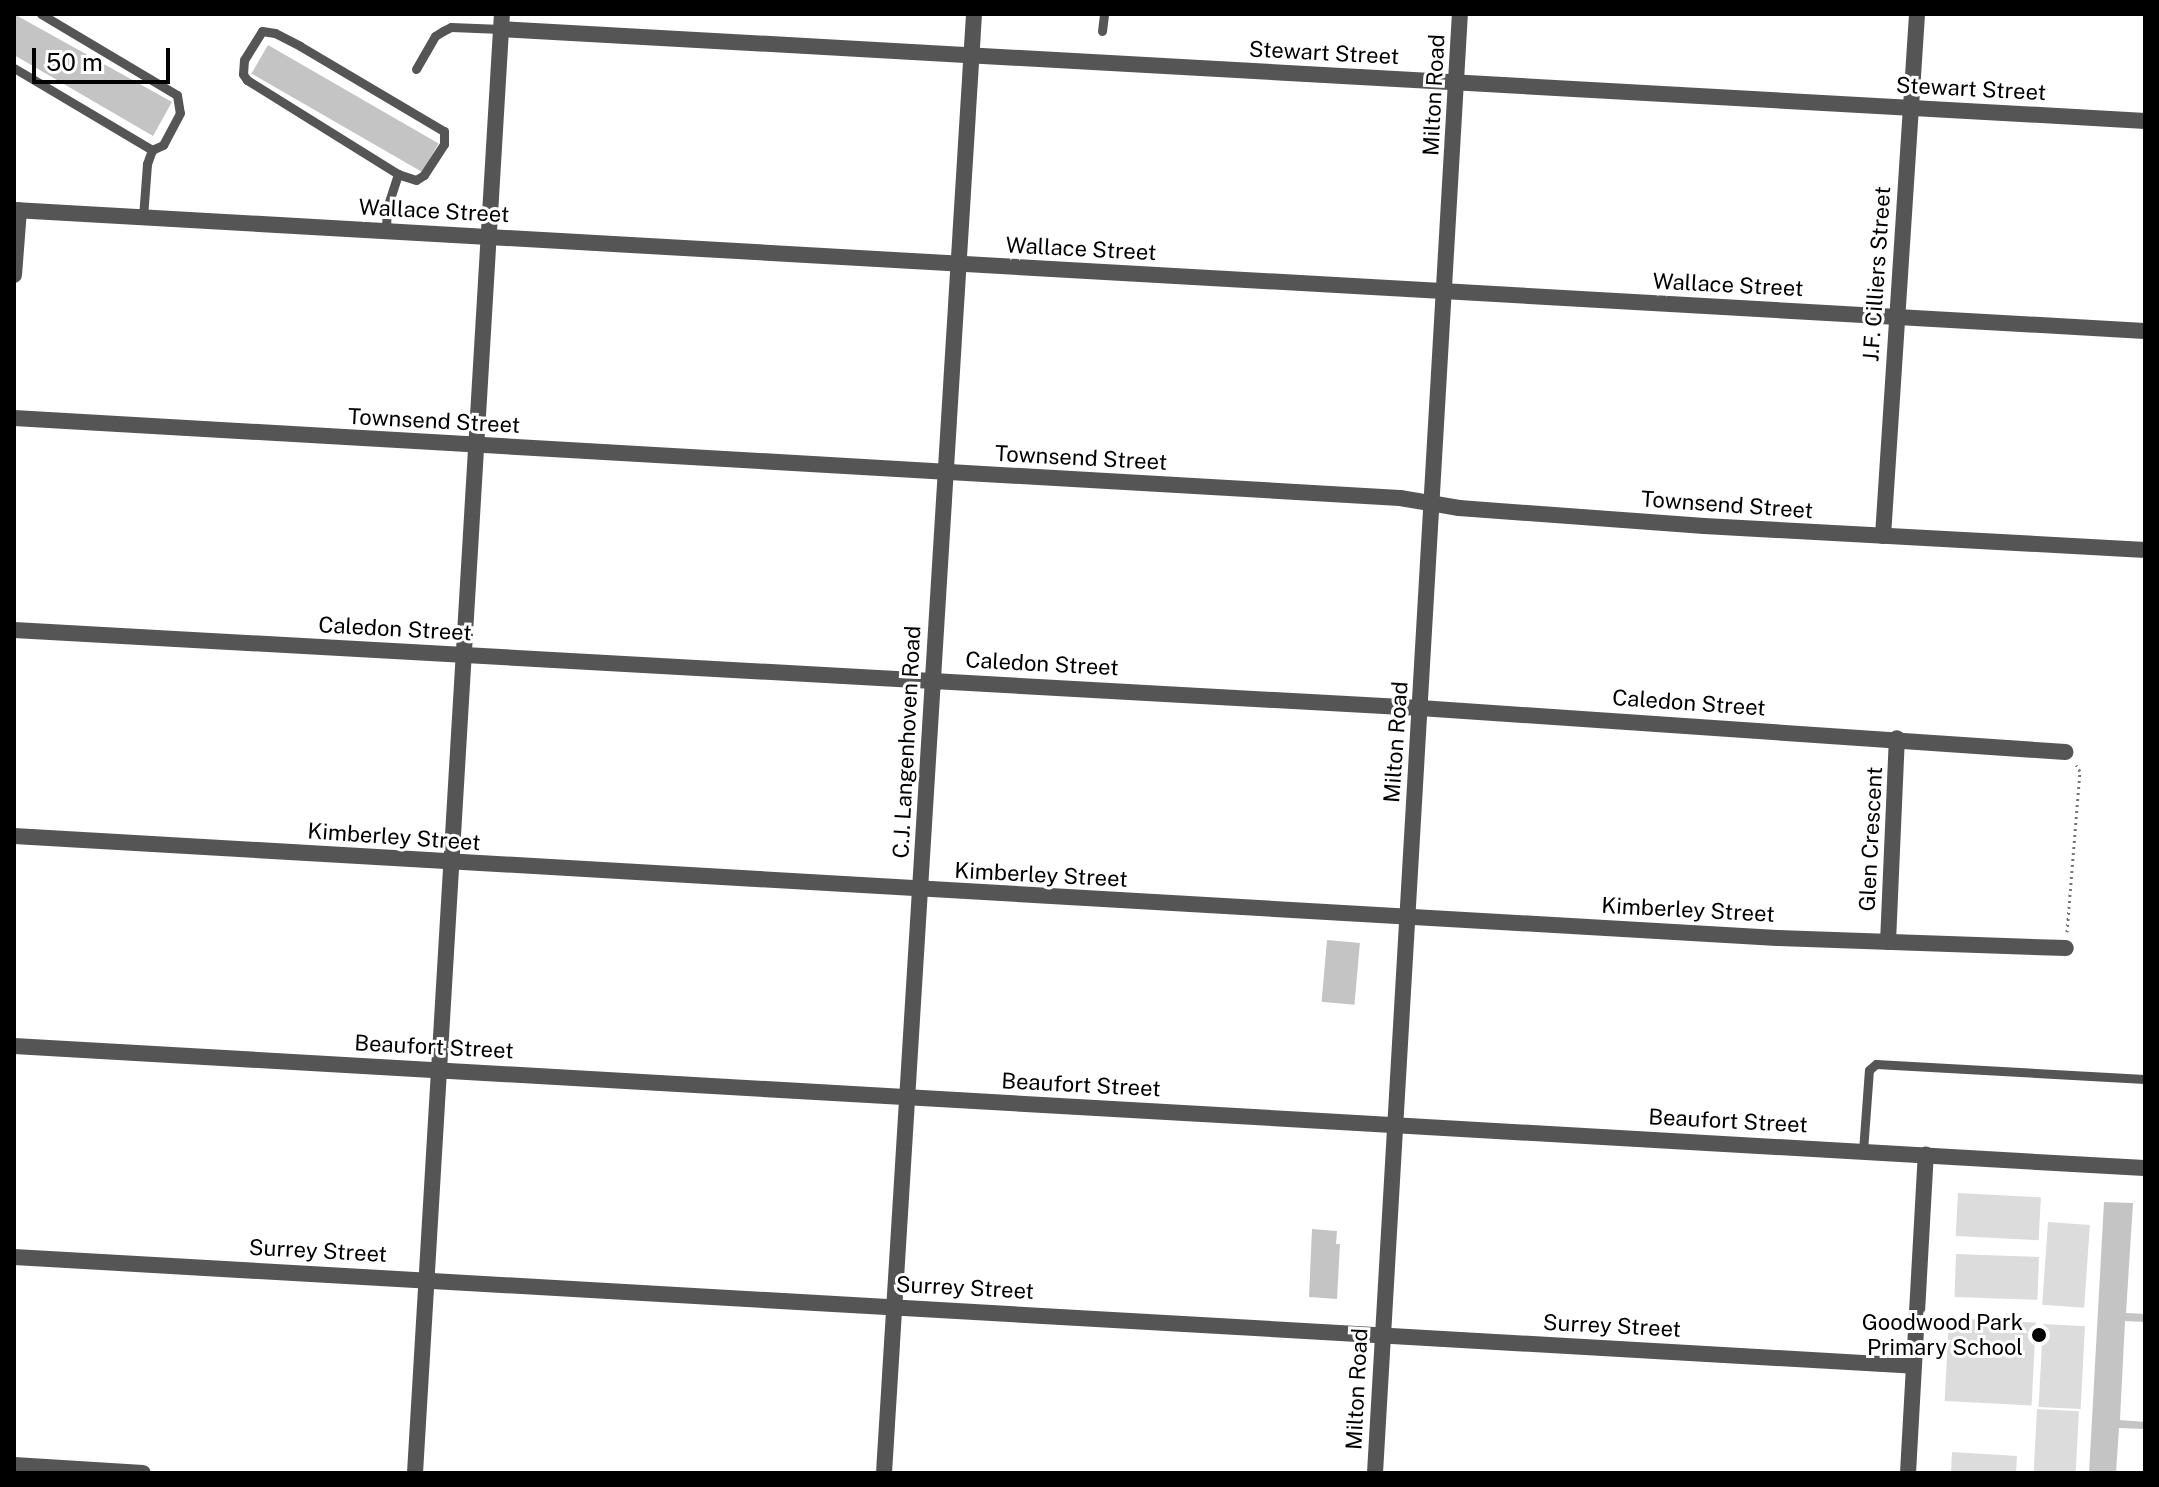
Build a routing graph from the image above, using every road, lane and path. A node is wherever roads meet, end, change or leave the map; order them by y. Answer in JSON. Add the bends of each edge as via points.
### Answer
{"nodes":[{"id":1,"x":41,"y":14,"type":"edge"},
{"id":2,"x":974,"y":14,"type":"edge"},
{"id":3,"x":1104,"y":14,"type":"edge"},
{"id":4,"x":1460,"y":14,"type":"edge"},
{"id":5,"x":1917,"y":14,"type":"edge"},
{"id":6,"x":501,"y":22,"type":"edge"},
{"id":7,"x":1102,"y":31,"type":"dead end"},
{"id":8,"x":971,"y":55,"type":"junction"},
{"id":9,"x":14,"y":68,"type":"edge"},
{"id":10,"x":416,"y":69,"type":"dead end"},
{"id":11,"x":1456,"y":83,"type":"junction"},
{"id":12,"x":1910,"y":108,"type":"junction"},
{"id":13,"x":2145,"y":121,"type":"edge"},
{"id":14,"x":152,"y":150,"type":"junction"},
{"id":15,"x":398,"y":174,"type":"junction"},
{"id":16,"x":16,"y":210,"type":"edge"},
{"id":17,"x":143,"y":217,"type":"junction"},
{"id":18,"x":386,"y":231,"type":"junction"},
{"id":19,"x":487,"y":237,"type":"junction"},
{"id":20,"x":959,"y":264,"type":"junction"},
{"id":21,"x":14,"y":275,"type":"edge"},
{"id":22,"x":1446,"y":291,"type":"junction"},
{"id":23,"x":1896,"y":317,"type":"junction"},
{"id":24,"x":2145,"y":331,"type":"edge"},
{"id":25,"x":14,"y":418,"type":"edge"},
{"id":26,"x":474,"y":446,"type":"junction"},
{"id":27,"x":946,"y":473,"type":"junction"},
{"id":28,"x":1432,"y":502,"type":"junction"},
{"id":29,"x":1883,"y":536,"type":"junction"},
{"id":30,"x":2145,"y":550,"type":"edge"},
{"id":31,"x":14,"y":630,"type":"edge"},
{"id":32,"x":463,"y":655,"type":"junction"},
{"id":33,"x":933,"y":679,"type":"junction"},
{"id":34,"x":1420,"y":708,"type":"junction"},
{"id":35,"x":1897,"y":738,"type":"junction"},
{"id":36,"x":2066,"y":752,"type":"joint"},
{"id":37,"x":14,"y":836,"type":"edge"},
{"id":38,"x":452,"y":863,"type":"junction"},
{"id":39,"x":920,"y":890,"type":"junction"},
{"id":40,"x":1407,"y":916,"type":"junction"},
{"id":41,"x":1888,"y":942,"type":"junction"},
{"id":42,"x":2066,"y":948,"type":"joint"},
{"id":43,"x":14,"y":1046,"type":"edge"},
{"id":44,"x":437,"y":1069,"type":"junction"},
{"id":45,"x":2145,"y":1079,"type":"edge"},
{"id":46,"x":910,"y":1098,"type":"junction"},
{"id":47,"x":1395,"y":1124,"type":"junction"},
{"id":48,"x":1863,"y":1151,"type":"junction"},
{"id":49,"x":1926,"y":1155,"type":"junction"},
{"id":50,"x":2145,"y":1168,"type":"edge"},
{"id":51,"x":14,"y":1257,"type":"edge"},
{"id":52,"x":426,"y":1279,"type":"junction"},
{"id":53,"x":893,"y":1305,"type":"junction"},
{"id":54,"x":1382,"y":1334,"type":"junction"},
{"id":55,"x":1914,"y":1366,"type":"junction"},
{"id":56,"x":14,"y":1465,"type":"edge"},
{"id":57,"x":143,"y":1473,"type":"edge"},
{"id":58,"x":415,"y":1473,"type":"edge"},
{"id":59,"x":884,"y":1473,"type":"edge"},
{"id":60,"x":1375,"y":1473,"type":"edge"},
{"id":61,"x":1908,"y":1473,"type":"edge"}],
"edges":[{"from":1,"to":14,"type":"lane","via":[[177,95],[180,113],[163,145]]},
{"from":2,"to":8,"type":"street","name":"C.J. Langenhoven Road"},
{"from":3,"to":7,"type":"lane"},
{"from":4,"to":11,"type":"street","name":"Milton Road"},
{"from":5,"to":12,"type":"street","name":"J.F. Cilliers Street"},
{"from":6,"to":8,"type":"street","name":"Stewart Street"},
{"from":6,"to":10,"type":"lane","via":[[443,31]]},
{"from":6,"to":19,"type":"street"},
{"from":8,"to":11,"type":"street","name":"Stewart Street"},
{"from":8,"to":20,"type":"street","name":"C.J. Langenhoven Road"},
{"from":9,"to":14,"type":"lane"},
{"from":11,"to":12,"type":"street","name":"Stewart Street"},
{"from":11,"to":22,"type":"street","name":"Milton Road"},
{"from":12,"to":13,"type":"street","name":"Stewart Street"},
{"from":12,"to":23,"type":"street","name":"J.F. Cilliers Street"},
{"from":14,"to":17,"type":"lane","via":[[143,182]]},
{"from":15,"to":15,"type":"lane","via":[[247,80],[244,60],[257,35],[275,33],[444,131],[444,144],[424,175],[416,180]]},
{"from":15,"to":18,"type":"lane"},
{"from":16,"to":17,"type":"street","name":"Wallace Street"},
{"from":16,"to":21,"type":"street"},
{"from":17,"to":18,"type":"street","name":"Wallace Street"},
{"from":18,"to":19,"type":"street","name":"Wallace Street"},
{"from":19,"to":20,"type":"street","name":"Wallace Street"},
{"from":19,"to":26,"type":"street"},
{"from":20,"to":22,"type":"street","name":"Wallace Street"},
{"from":20,"to":27,"type":"street","name":"C.J. Langenhoven Road"},
{"from":22,"to":23,"type":"street","name":"Wallace Street"},
{"from":22,"to":28,"type":"street","name":"Milton Road"},
{"from":23,"to":24,"type":"street","name":"Wallace Street"},
{"from":23,"to":29,"type":"street","name":"J.F. Cilliers Street"},
{"from":25,"to":26,"type":"street","name":"Townsend Street"},
{"from":26,"to":27,"type":"street","name":"Townsend Street"},
{"from":26,"to":32,"type":"street"},
{"from":27,"to":28,"type":"street","name":"Townsend Street"},
{"from":27,"to":33,"type":"street","name":"C.J. Langenhoven Road"},
{"from":28,"to":29,"type":"street","name":"Townsend Street","via":[[1545,515]]},
{"from":28,"to":34,"type":"street","name":"Milton Road"},
{"from":29,"to":30,"type":"street","name":"Townsend Street"},
{"from":31,"to":32,"type":"street","name":"Caledon Street"},
{"from":32,"to":33,"type":"street","name":"Caledon Street"},
{"from":32,"to":38,"type":"street"},
{"from":33,"to":34,"type":"street","name":"Caledon Street"},
{"from":33,"to":39,"type":"street","name":"C.J. Langenhoven Road"},
{"from":34,"to":35,"type":"street","name":"Caledon Street"},
{"from":34,"to":40,"type":"street","name":"Milton Road"},
{"from":35,"to":36,"type":"street","name":"Caledon Street"},
{"from":35,"to":41,"type":"street","name":"Glen Crescent"},
{"from":36,"to":42,"type":"path","via":[[2080,771]]},
{"from":37,"to":38,"type":"street","name":"Kimberley Street"},
{"from":38,"to":39,"type":"street","name":"Kimberley Street"},
{"from":38,"to":44,"type":"street"},
{"from":39,"to":40,"type":"street","name":"Kimberley Street"},
{"from":39,"to":46,"type":"street","name":"C.J. Langenhoven Road"},
{"from":40,"to":41,"type":"street","name":"Kimberley Street"},
{"from":40,"to":47,"type":"street","name":"Milton Road"},
{"from":41,"to":42,"type":"street","name":"Kimberley Street"},
{"from":43,"to":44,"type":"street","name":"Beaufort Street"},
{"from":44,"to":46,"type":"street","name":"Beaufort Street"},
{"from":44,"to":52,"type":"street"},
{"from":45,"to":48,"type":"lane","via":[[1876,1064],[1869,1070]]},
{"from":46,"to":47,"type":"street","name":"Beaufort Street"},
{"from":46,"to":53,"type":"street","name":"C.J. Langenhoven Road"},
{"from":47,"to":48,"type":"street","name":"Beaufort Street"},
{"from":47,"to":54,"type":"street","name":"Milton Road"},
{"from":48,"to":49,"type":"street","name":"Beaufort Street"},
{"from":49,"to":50,"type":"street","name":"Beaufort Street"},
{"from":49,"to":55,"type":"street"},
{"from":51,"to":52,"type":"street","name":"Surrey Street"},
{"from":52,"to":53,"type":"street","name":"Surrey Street"},
{"from":52,"to":58,"type":"street"},
{"from":53,"to":54,"type":"street","name":"Surrey Street"},
{"from":53,"to":59,"type":"street","name":"C.J. Langenhoven Road"},
{"from":54,"to":55,"type":"street","name":"Surrey Street"},
{"from":54,"to":60,"type":"street","name":"Milton Road"},
{"from":55,"to":61,"type":"street"},
{"from":56,"to":57,"type":"street"}]}
